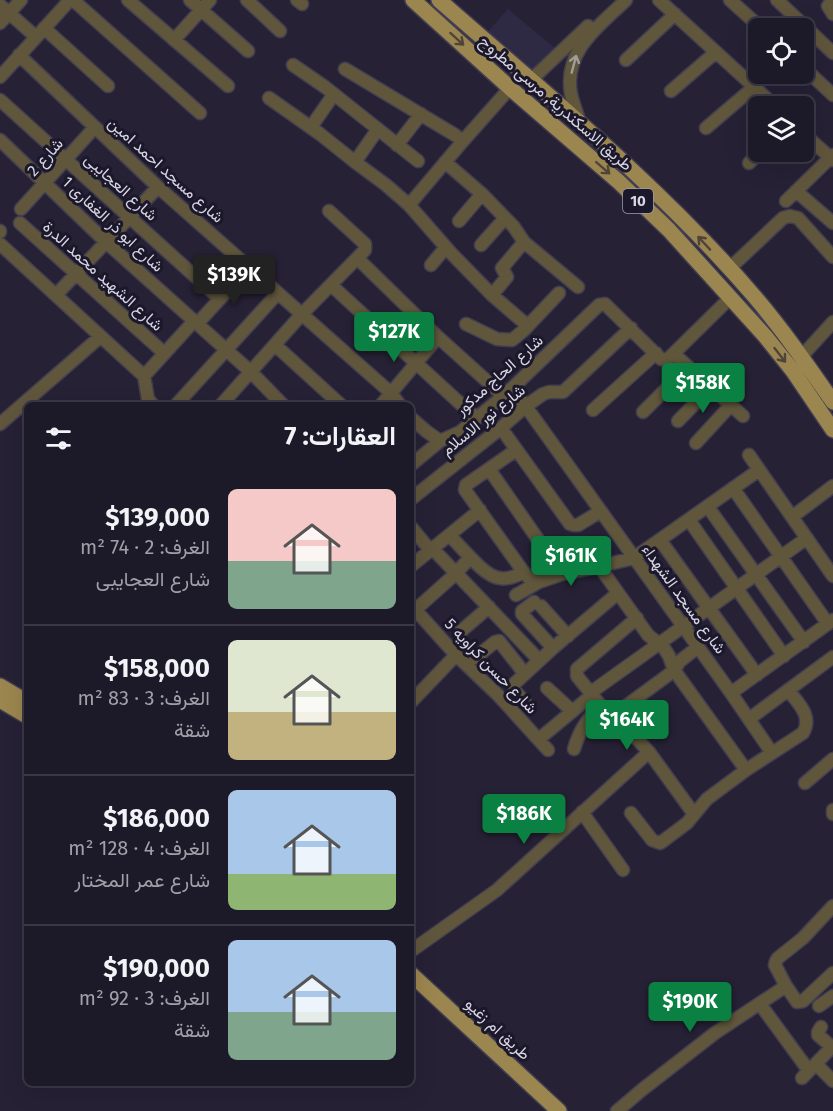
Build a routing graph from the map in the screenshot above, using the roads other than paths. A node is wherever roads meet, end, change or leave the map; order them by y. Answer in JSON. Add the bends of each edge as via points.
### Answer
{"nodes":[{"id":1,"x":21,"y":0,"type":"edge"},
{"id":2,"x":72,"y":0,"type":"edge"},
{"id":3,"x":128,"y":0,"type":"edge"},
{"id":4,"x":190,"y":0,"type":"edge"},
{"id":5,"x":210,"y":0,"type":"edge"},
{"id":6,"x":247,"y":0,"type":"edge"},
{"id":7,"x":413,"y":0,"type":"edge"},
{"id":8,"x":439,"y":0,"type":"edge"},
{"id":9,"x":615,"y":0,"type":"edge"},
{"id":10,"x":626,"y":0,"type":"edge"},
{"id":11,"x":660,"y":0,"type":"edge"},
{"id":12,"x":730,"y":0,"type":"edge"},
{"id":13,"x":777,"y":0,"type":"edge"},
{"id":14,"x":833,"y":0,"type":"edge"},
{"id":15,"x":5,"y":9,"type":"edge"},
{"id":16,"x":201,"y":10,"type":"junction"},
{"id":17,"x":675,"y":14,"type":"junction"},
{"id":18,"x":833,"y":14,"type":"edge"},
{"id":19,"x":750,"y":18,"type":"edge"},
{"id":20,"x":0,"y":23,"type":"edge"},
{"id":21,"x":280,"y":31,"type":"dead end"},
{"id":22,"x":40,"y":33,"type":"junction"},
{"id":23,"x":174,"y":40,"type":"junction"},
{"id":24,"x":248,"y":51,"type":"dead end"},
{"id":25,"x":716,"y":52,"type":"junction"},
{"id":26,"x":833,"y":53,"type":"edge"},
{"id":27,"x":19,"y":55,"type":"junction"},
{"id":28,"x":626,"y":60,"type":"dead end"},
{"id":29,"x":293,"y":64,"type":"dead end"},
{"id":30,"x":345,"y":69,"type":"dead end"},
{"id":31,"x":0,"y":77,"type":"edge"},
{"id":32,"x":814,"y":77,"type":"edge"},
{"id":33,"x":531,"y":80,"type":"junction"},
{"id":34,"x":108,"y":86,"type":"dead end"},
{"id":35,"x":228,"y":86,"type":"dead end"},
{"id":36,"x":754,"y":87,"type":"junction"},
{"id":37,"x":670,"y":90,"type":"dead end"},
{"id":38,"x":514,"y":92,"type":"junction"},
{"id":39,"x":334,"y":94,"type":"junction"},
{"id":40,"x":833,"y":94,"type":"edge"},
{"id":41,"x":764,"y":96,"type":"edge"},
{"id":42,"x":269,"y":98,"type":"dead end"},
{"id":43,"x":0,"y":100,"type":"edge"},
{"id":44,"x":200,"y":113,"type":"dead end"},
{"id":45,"x":421,"y":114,"type":"junction"},
{"id":46,"x":579,"y":121,"type":"junction"},
{"id":47,"x":95,"y":127,"type":"junction"},
{"id":48,"x":310,"y":127,"type":"junction"},
{"id":49,"x":378,"y":129,"type":"junction"},
{"id":50,"x":706,"y":129,"type":"dead end"},
{"id":51,"x":0,"y":140,"type":"edge"},
{"id":52,"x":463,"y":141,"type":"junction"},
{"id":53,"x":814,"y":143,"type":"edge"},
{"id":54,"x":397,"y":145,"type":"junction"},
{"id":55,"x":832,"y":158,"type":"edge"},
{"id":56,"x":66,"y":159,"type":"junction"},
{"id":57,"x":418,"y":160,"type":"dead end"},
{"id":58,"x":355,"y":162,"type":"junction"},
{"id":59,"x":445,"y":162,"type":"junction"},
{"id":60,"x":44,"y":183,"type":"junction"},
{"id":61,"x":158,"y":186,"type":"junction"},
{"id":62,"x":796,"y":191,"type":"junction"},
{"id":63,"x":482,"y":194,"type":"junction"},
{"id":64,"x":786,"y":201,"type":"dead end"},
{"id":65,"x":409,"y":205,"type":"junction"},
{"id":66,"x":21,"y":209,"type":"dead end"},
{"id":67,"x":328,"y":211,"type":"dead end"},
{"id":68,"x":130,"y":216,"type":"junction"},
{"id":69,"x":505,"y":218,"type":"junction"},
{"id":70,"x":459,"y":221,"type":"dead end"},
{"id":71,"x":20,"y":223,"type":"dead end"},
{"id":72,"x":833,"y":223,"type":"edge"},
{"id":73,"x":106,"y":242,"type":"junction"},
{"id":74,"x":524,"y":242,"type":"junction"},
{"id":75,"x":0,"y":244,"type":"edge"},
{"id":76,"x":482,"y":245,"type":"dead end"},
{"id":77,"x":446,"y":247,"type":"junction"},
{"id":78,"x":833,"y":257,"type":"edge"},
{"id":79,"x":357,"y":258,"type":"junction"},
{"id":80,"x":431,"y":265,"type":"dead end"},
{"id":81,"x":249,"y":267,"type":"junction"},
{"id":82,"x":729,"y":269,"type":"junction"},
{"id":83,"x":76,"y":274,"type":"junction"},
{"id":84,"x":331,"y":285,"type":"junction"},
{"id":85,"x":578,"y":287,"type":"dead end"},
{"id":86,"x":278,"y":293,"type":"junction"},
{"id":87,"x":559,"y":293,"type":"dead end"},
{"id":88,"x":56,"y":295,"type":"junction"},
{"id":89,"x":492,"y":295,"type":"junction"},
{"id":90,"x":753,"y":295,"type":"junction"},
{"id":91,"x":220,"y":299,"type":"junction"},
{"id":92,"x":735,"y":302,"type":"junction"},
{"id":93,"x":302,"y":314,"type":"junction"},
{"id":94,"x":833,"y":322,"type":"edge"},
{"id":95,"x":195,"y":323,"type":"junction"},
{"id":96,"x":466,"y":324,"type":"dead end"},
{"id":97,"x":777,"y":325,"type":"junction"},
{"id":98,"x":528,"y":326,"type":"junction"},
{"id":99,"x":631,"y":328,"type":"junction"},
{"id":100,"x":765,"y":336,"type":"junction"},
{"id":101,"x":100,"y":337,"type":"junction"},
{"id":102,"x":438,"y":337,"type":"junction"},
{"id":103,"x":275,"y":345,"type":"junction"},
{"id":104,"x":225,"y":350,"type":"junction"},
{"id":105,"x":164,"y":353,"type":"junction"},
{"id":106,"x":656,"y":354,"type":"junction"},
{"id":107,"x":671,"y":356,"type":"junction"},
{"id":108,"x":801,"y":357,"type":"junction"},
{"id":109,"x":416,"y":363,"type":"junction"},
{"id":110,"x":688,"y":367,"type":"junction"},
{"id":111,"x":251,"y":372,"type":"junction"},
{"id":112,"x":144,"y":376,"type":"junction"},
{"id":113,"x":711,"y":387,"type":"junction"},
{"id":114,"x":391,"y":393,"type":"junction"},
{"id":115,"x":507,"y":393,"type":"junction"},
{"id":116,"x":25,"y":402,"type":"edge"},
{"id":117,"x":150,"y":402,"type":"edge"},
{"id":118,"x":179,"y":402,"type":"edge"},
{"id":119,"x":226,"y":402,"type":"edge"},
{"id":120,"x":280,"y":402,"type":"edge"},
{"id":121,"x":338,"y":402,"type":"edge"},
{"id":122,"x":384,"y":402,"type":"edge"},
{"id":123,"x":398,"y":402,"type":"edge"},
{"id":124,"x":833,"y":402,"type":"edge"},
{"id":125,"x":24,"y":403,"type":"edge"},
{"id":126,"x":731,"y":405,"type":"junction"},
{"id":127,"x":526,"y":406,"type":"junction"},
{"id":128,"x":593,"y":410,"type":"dead end"},
{"id":129,"x":643,"y":412,"type":"dead end"},
{"id":130,"x":743,"y":416,"type":"dead end"},
{"id":131,"x":476,"y":418,"type":"junction"},
{"id":132,"x":414,"y":421,"type":"edge"},
{"id":133,"x":678,"y":421,"type":"dead end"},
{"id":134,"x":0,"y":424,"type":"edge"},
{"id":135,"x":501,"y":428,"type":"junction"},
{"id":136,"x":833,"y":430,"type":"edge"},
{"id":137,"x":440,"y":441,"type":"junction"},
{"id":138,"x":696,"y":443,"type":"dead end"},
{"id":139,"x":516,"y":450,"type":"junction"},
{"id":140,"x":749,"y":455,"type":"dead end"},
{"id":141,"x":414,"y":463,"type":"edge"},
{"id":142,"x":489,"y":469,"type":"junction"},
{"id":143,"x":759,"y":470,"type":"junction"},
{"id":144,"x":833,"y":486,"type":"edge"},
{"id":145,"x":733,"y":488,"type":"junction"},
{"id":146,"x":414,"y":497,"type":"edge"},
{"id":147,"x":708,"y":507,"type":"junction"},
{"id":148,"x":480,"y":510,"type":"junction"},
{"id":149,"x":601,"y":511,"type":"junction"},
{"id":150,"x":792,"y":517,"type":"junction"},
{"id":151,"x":689,"y":520,"type":"junction"},
{"id":152,"x":414,"y":530,"type":"edge"},
{"id":153,"x":449,"y":535,"type":"junction"},
{"id":154,"x":807,"y":538,"type":"junction"},
{"id":155,"x":660,"y":540,"type":"junction"},
{"id":156,"x":431,"y":549,"type":"junction"},
{"id":157,"x":781,"y":556,"type":"junction"},
{"id":158,"x":470,"y":558,"type":"junction"},
{"id":159,"x":634,"y":558,"type":"junction"},
{"id":160,"x":414,"y":563,"type":"edge"},
{"id":161,"x":599,"y":566,"type":"junction"},
{"id":162,"x":524,"y":572,"type":"junction"},
{"id":163,"x":456,"y":573,"type":"junction"},
{"id":164,"x":562,"y":574,"type":"junction"},
{"id":165,"x":755,"y":574,"type":"junction"},
{"id":166,"x":833,"y":576,"type":"edge"},
{"id":167,"x":539,"y":582,"type":"junction"},
{"id":168,"x":736,"y":588,"type":"junction"},
{"id":169,"x":618,"y":593,"type":"junction"},
{"id":170,"x":516,"y":595,"type":"dead end"},
{"id":171,"x":414,"y":606,"type":"edge"},
{"id":172,"x":489,"y":607,"type":"junction"},
{"id":173,"x":414,"y":608,"type":"edge"},
{"id":174,"x":708,"y":608,"type":"junction"},
{"id":175,"x":637,"y":618,"type":"junction"},
{"id":176,"x":831,"y":623,"type":"edge"},
{"id":177,"x":683,"y":626,"type":"junction"},
{"id":178,"x":460,"y":632,"type":"dead end"},
{"id":179,"x":568,"y":636,"type":"junction"},
{"id":180,"x":804,"y":642,"type":"junction"},
{"id":181,"x":658,"y":643,"type":"junction"},
{"id":182,"x":698,"y":647,"type":"junction"},
{"id":183,"x":553,"y":648,"type":"junction"},
{"id":184,"x":456,"y":655,"type":"junction"},
{"id":185,"x":784,"y":656,"type":"junction"},
{"id":186,"x":833,"y":657,"type":"edge"},
{"id":187,"x":475,"y":658,"type":"dead end"},
{"id":188,"x":539,"y":660,"type":"junction"},
{"id":189,"x":674,"y":670,"type":"junction"},
{"id":190,"x":525,"y":674,"type":"junction"},
{"id":191,"x":757,"y":675,"type":"junction"},
{"id":192,"x":0,"y":686,"type":"edge"},
{"id":193,"x":548,"y":688,"type":"dead end"},
{"id":194,"x":788,"y":690,"type":"junction"},
{"id":195,"x":731,"y":693,"type":"junction"},
{"id":196,"x":591,"y":694,"type":"junction"},
{"id":197,"x":414,"y":699,"type":"edge"},
{"id":198,"x":0,"y":700,"type":"edge"},
{"id":199,"x":24,"y":700,"type":"edge"},
{"id":200,"x":525,"y":702,"type":"dead end"},
{"id":201,"x":601,"y":706,"type":"junction"},
{"id":202,"x":572,"y":711,"type":"junction"},
{"id":203,"x":24,"y":714,"type":"edge"},
{"id":204,"x":611,"y":717,"type":"junction"},
{"id":205,"x":749,"y":718,"type":"junction"},
{"id":206,"x":539,"y":739,"type":"junction"},
{"id":207,"x":574,"y":749,"type":"dead end"},
{"id":208,"x":548,"y":750,"type":"dead end"},
{"id":209,"x":648,"y":752,"type":"junction"},
{"id":210,"x":772,"y":753,"type":"junction"},
{"id":211,"x":833,"y":759,"type":"edge"},
{"id":212,"x":746,"y":770,"type":"junction"},
{"id":213,"x":805,"y":783,"type":"dead end"},
{"id":214,"x":582,"y":812,"type":"junction"},
{"id":215,"x":631,"y":813,"type":"dead end"},
{"id":216,"x":694,"y":814,"type":"junction"},
{"id":217,"x":623,"y":870,"type":"dead end"},
{"id":218,"x":833,"y":906,"type":"edge"},
{"id":219,"x":414,"y":949,"type":"edge"},
{"id":220,"x":833,"y":973,"type":"edge"},
{"id":221,"x":414,"y":977,"type":"edge"},
{"id":222,"x":786,"y":986,"type":"junction"},
{"id":223,"x":414,"y":991,"type":"edge"},
{"id":224,"x":833,"y":996,"type":"edge"},
{"id":225,"x":760,"y":1004,"type":"junction"},
{"id":226,"x":819,"y":1006,"type":"dead end"},
{"id":227,"x":821,"y":1027,"type":"dead end"},
{"id":228,"x":832,"y":1047,"type":"edge"},
{"id":229,"x":809,"y":1071,"type":"junction"},
{"id":230,"x":833,"y":1082,"type":"edge"},
{"id":231,"x":542,"y":1102,"type":"edge"},
{"id":232,"x":559,"y":1111,"type":"edge"},
{"id":233,"x":617,"y":1111,"type":"edge"}],
"edges":[{"from":1,"to":15,"type":"street"},
{"from":2,"to":22,"type":"street"},
{"from":2,"to":44,"type":"street"},
{"from":3,"to":23,"type":"street"},
{"from":4,"to":16,"type":"street"},
{"from":5,"to":16,"type":"street"},
{"from":6,"to":21,"type":"street"},
{"from":7,"to":38,"type":"main road","name":"طريق الاسكندرية, مرسى مطروح","number":"10","one_way":true},
{"from":8,"to":33,"type":"main road","name":"طريق الاسكندرية, مرسى مطروح","number":"10"},
{"from":9,"to":33,"type":"street"},
{"from":46,"to":10,"type":"street","one_way":true,"via":[[571,92],[578,50]]},
{"from":11,"to":17,"type":"street"},
{"from":12,"to":19,"type":"street"},
{"from":13,"to":26,"type":"street"},
{"from":14,"to":18,"type":"street","via":[[828,6]]},
{"from":15,"to":20,"type":"street"},
{"from":15,"to":22,"type":"street"},
{"from":16,"to":23,"type":"street"},
{"from":16,"to":24,"type":"street"},
{"from":17,"to":25,"type":"street"},
{"from":17,"to":28,"type":"street"},
{"from":22,"to":27,"type":"street"},
{"from":22,"to":34,"type":"street"},
{"from":23,"to":35,"type":"street"},
{"from":25,"to":36,"type":"street"},
{"from":25,"to":37,"type":"street"},
{"from":27,"to":31,"type":"street"},
{"from":27,"to":47,"type":"street","name":"شارع مسجد احمد امين"},
{"from":29,"to":39,"type":"street"},
{"from":30,"to":45,"type":"street"},
{"from":32,"to":40,"type":"street"},
{"from":33,"to":38,"type":"main road"},
{"from":33,"to":46,"type":"main road","name":"طريق الاسكندرية, مرسى مطروح","number":"10"},
{"from":36,"to":41,"type":"street"},
{"from":36,"to":50,"type":"street"},
{"from":38,"to":52,"type":"street"},
{"from":38,"to":92,"type":"main road","name":"طريق الاسكندرية, مرسى مطروح","number":"10","one_way":true,"via":[[669,230]]},
{"from":39,"to":48,"type":"street"},
{"from":39,"to":49,"type":"street"},
{"from":42,"to":48,"type":"street"},
{"from":43,"to":56,"type":"street","name":"شارع العجايبى"},
{"from":45,"to":52,"type":"street"},
{"from":45,"to":54,"type":"street"},
{"from":82,"to":46,"type":"main road","name":"طريق الاسكندرية, مرسى مطروح","number":"10","one_way":true},
{"from":47,"to":56,"type":"street","name":"شارع 2"},
{"from":47,"to":61,"type":"street","name":"شارع مسجد احمد امين"},
{"from":48,"to":58,"type":"street"},
{"from":49,"to":54,"type":"street"},
{"from":49,"to":58,"type":"street"},
{"from":51,"to":60,"type":"street","name":"شارع ابو ذر الغفارى 1"},
{"from":52,"to":59,"type":"street"},
{"from":53,"to":55,"type":"street"},
{"from":54,"to":57,"type":"street"},
{"from":55,"to":62,"type":"street"},
{"from":56,"to":60,"type":"street","name":"شارع 2"},
{"from":56,"to":68,"type":"street","name":"شارع العجايبى"},
{"from":58,"to":65,"type":"street"},
{"from":59,"to":63,"type":"street"},
{"from":59,"to":65,"type":"street"},
{"from":60,"to":66,"type":"street","name":"شارع 2"},
{"from":60,"to":73,"type":"street","name":"شارع ابو ذر الغفارى 1"},
{"from":61,"to":68,"type":"street"},
{"from":61,"to":81,"type":"street","name":"شارع مسجد احمد امين"},
{"from":62,"to":64,"type":"street"},
{"from":62,"to":72,"type":"street"},
{"from":63,"to":69,"type":"street"},
{"from":63,"to":70,"type":"street"},
{"from":65,"to":77,"type":"street"},
{"from":67,"to":79,"type":"street","via":[[366,246]]},
{"from":68,"to":73,"type":"street"},
{"from":68,"to":91,"type":"street","name":"شارع العجايبى"},
{"from":69,"to":74,"type":"street"},
{"from":69,"to":76,"type":"street"},
{"from":71,"to":83,"type":"street","name":"شارع الشهيد محمد الدرة"},
{"from":73,"to":83,"type":"street"},
{"from":73,"to":95,"type":"street","name":"شارع ابو ذر الغفارى 1"},
{"from":74,"to":85,"type":"street"},
{"from":74,"to":89,"type":"street","via":[[502,268],[507,277]]},
{"from":75,"to":88,"type":"street"},
{"from":77,"to":80,"type":"street"},
{"from":77,"to":89,"type":"street"},
{"from":78,"to":82,"type":"street","via":[[798,218],[790,216],[783,218]]},
{"from":79,"to":84,"type":"street"},
{"from":79,"to":102,"type":"street"},
{"from":81,"to":86,"type":"street","name":"شارع مسجد احمد امين"},
{"from":81,"to":91,"type":"street"},
{"from":82,"to":90,"type":"main road","name":"طريق الاسكندرية, مرسى مطروح","number":"10"},
{"from":83,"to":88,"type":"street"},
{"from":83,"to":105,"type":"street","name":"شارع الشهيد محمد الدرة"},
{"from":84,"to":93,"type":"street"},
{"from":84,"to":109,"type":"street"},
{"from":86,"to":93,"type":"street","name":"شارع مسجد احمد امين"},
{"from":86,"to":104,"type":"street"},
{"from":87,"to":98,"type":"street"},
{"from":88,"to":101,"type":"street"},
{"from":89,"to":98,"type":"street"},
{"from":90,"to":92,"type":"main road"},
{"from":90,"to":97,"type":"main road","name":"طريق الاسكندرية, مرسى مطروح","number":"10"},
{"from":91,"to":95,"type":"street"},
{"from":92,"to":100,"type":"main road","name":"طريق الاسكندرية, مرسى مطروح","number":"10"},
{"from":92,"to":107,"type":"street"},
{"from":93,"to":103,"type":"street"},
{"from":93,"to":114,"type":"street","name":"شارع مسجد احمد امين"},
{"from":94,"to":108,"type":"street"},
{"from":95,"to":104,"type":"street","name":"شارع ابو ذر الغفارى 1"},
{"from":95,"to":105,"type":"street"},
{"from":96,"to":98,"type":"street","via":[[497,339],[512,340]]},
{"from":97,"to":100,"type":"main road"},
{"from":97,"to":108,"type":"main road","name":"طريق الاسكندرية, مرسى مطروح","number":"10"},
{"from":99,"to":106,"type":"street"},
{"from":99,"to":115,"type":"street","name":"شارع الحاج مدكور","via":[[605,304],[599,305]]},
{"from":99,"to":127,"type":"street","name":"شارع نور الاسلام","via":[[562,392],[543,394]]},
{"from":100,"to":136,"type":"main road","name":"طريق الاسكندرية, مرسى مطروح","number":"10","one_way":true},
{"from":101,"to":112,"type":"street"},
{"from":101,"to":116,"type":"street"},
{"from":102,"to":109,"type":"street"},
{"from":102,"to":115,"type":"street","via":[[489,384]]},
{"from":103,"to":111,"type":"street"},
{"from":103,"to":121,"type":"street"},
{"from":104,"to":111,"type":"street","name":"شارع ابو ذر الغفارى 1"},
{"from":104,"to":118,"type":"street"},
{"from":105,"to":112,"type":"street"},
{"from":106,"to":107,"type":"street","via":[[664,361]]},
{"from":106,"to":128,"type":"street"},
{"from":107,"to":110,"type":"street"},
{"from":108,"to":124,"type":"main road","name":"طريق الاسكندرية, مرسى مطروح","number":"10"},
{"from":109,"to":114,"type":"street"},
{"from":109,"to":131,"type":"street"},
{"from":110,"to":113,"type":"street"},
{"from":110,"to":129,"type":"street"},
{"from":111,"to":119,"type":"street"},
{"from":111,"to":120,"type":"street","name":"شارع ابو ذر الغفارى 1"},
{"from":112,"to":117,"type":"street"},
{"from":113,"to":126,"type":"street"},
{"from":113,"to":133,"type":"street"},
{"from":114,"to":122,"type":"street"},
{"from":114,"to":123,"type":"street","name":"شارع مسجد احمد امين"},
{"from":115,"to":127,"type":"street"},
{"from":115,"to":131,"type":"street","name":"شارع الحاج مدكور"},
{"from":125,"to":134,"type":"street"},
{"from":126,"to":130,"type":"street"},
{"from":126,"to":138,"type":"street"},
{"from":127,"to":135,"type":"street","name":"شارع نور الاسلام"},
{"from":127,"to":149,"type":"street","name":"شارع مسجد الشهداء"},
{"from":131,"to":137,"type":"street","name":"شارع الحاج مدكور","via":[[460,432]]},
{"from":132,"to":137,"type":"street"},
{"from":135,"to":139,"type":"street"},
{"from":135,"to":146,"type":"street","name":"شارع نور الاسلام"},
{"from":137,"to":141,"type":"street","name":"شارع الحاج مدكور"},
{"from":139,"to":142,"type":"street"},
{"from":139,"to":149,"type":"street","via":[[570,524],[578,525]]},
{"from":140,"to":143,"type":"street"},
{"from":142,"to":148,"type":"street","via":[[465,487]]},
{"from":142,"to":164,"type":"street"},
{"from":143,"to":145,"type":"street"},
{"from":143,"to":150,"type":"street"},
{"from":144,"to":150,"type":"street"},
{"from":145,"to":147,"type":"street"},
{"from":145,"to":157,"type":"street"},
{"from":147,"to":151,"type":"street"},
{"from":147,"to":165,"type":"street"},
{"from":148,"to":153,"type":"street"},
{"from":148,"to":162,"type":"street"},
{"from":149,"to":159,"type":"street","name":"شارع مسجد الشهداء"},
{"from":150,"to":154,"type":"street"},
{"from":151,"to":155,"type":"street"},
{"from":151,"to":168,"type":"street"},
{"from":152,"to":156,"type":"street"},
{"from":153,"to":156,"type":"street"},
{"from":153,"to":158,"type":"street"},
{"from":154,"to":157,"type":"street"},
{"from":154,"to":166,"type":"street"},
{"from":155,"to":159,"type":"street"},
{"from":155,"to":174,"type":"street"},
{"from":156,"to":160,"type":"street"},
{"from":156,"to":163,"type":"street"},
{"from":157,"to":165,"type":"street"},
{"from":157,"to":176,"type":"street"},
{"from":158,"to":162,"type":"street","via":[[494,578],[515,577]]},
{"from":158,"to":163,"type":"street"},
{"from":159,"to":161,"type":"street"},
{"from":159,"to":177,"type":"street","name":"شارع مسجد الشهداء"},
{"from":161,"to":164,"type":"street"},
{"from":161,"to":169,"type":"street"},
{"from":162,"to":167,"type":"street"},
{"from":163,"to":171,"type":"street"},
{"from":163,"to":172,"type":"street"},
{"from":164,"to":167,"type":"street"},
{"from":165,"to":168,"type":"street"},
{"from":165,"to":180,"type":"street"},
{"from":167,"to":170,"type":"street"},
{"from":168,"to":174,"type":"street"},
{"from":168,"to":185,"type":"street"},
{"from":169,"to":175,"type":"street"},
{"from":169,"to":179,"type":"street"},
{"from":172,"to":178,"type":"street"},
{"from":172,"to":188,"type":"street"},
{"from":173,"to":184,"type":"street","name":"شارع حسن كراويه 5"},
{"from":174,"to":177,"type":"street"},
{"from":174,"to":191,"type":"street"},
{"from":175,"to":181,"type":"street"},
{"from":175,"to":196,"type":"street","via":[[577,669],[577,676]]},
{"from":176,"to":180,"type":"street"},
{"from":177,"to":181,"type":"street"},
{"from":177,"to":182,"type":"street","name":"شارع مسجد الشهداء"},
{"from":179,"to":183,"type":"street"},
{"from":179,"to":183,"type":"street","via":[[538,604],[522,611]]},
{"from":180,"to":185,"type":"street"},
{"from":181,"to":189,"type":"street"},
{"from":181,"to":196,"type":"street"},
{"from":182,"to":189,"type":"street"},
{"from":182,"to":195,"type":"street","name":"شارع مسجد الشهداء"},
{"from":183,"to":188,"type":"street"},
{"from":184,"to":197,"type":"street"},
{"from":184,"to":206,"type":"street","name":"شارع حسن كراويه 5"},
{"from":185,"to":191,"type":"street"},
{"from":186,"to":194,"type":"street"},
{"from":187,"to":190,"type":"street","via":[[499,641]]},
{"from":188,"to":190,"type":"street"},
{"from":189,"to":204,"type":"street"},
{"from":189,"to":212,"type":"street"},
{"from":190,"to":200,"type":"street","via":[[513,687]]},
{"from":191,"to":195,"type":"street"},
{"from":192,"to":199,"type":"main road"},
{"from":193,"to":202,"type":"street"},
{"from":194,"to":205,"type":"street"},
{"from":194,"to":210,"type":"street","via":[[805,713],[807,724],[803,733]]},
{"from":195,"to":205,"type":"street","name":"شارع مسجد الشهداء"},
{"from":196,"to":201,"type":"street"},
{"from":196,"to":202,"type":"street"},
{"from":198,"to":203,"type":"main road"},
{"from":201,"to":204,"type":"street"},
{"from":201,"to":207,"type":"street","via":[[583,725]]},
{"from":202,"to":206,"type":"street"},
{"from":204,"to":209,"type":"street"},
{"from":205,"to":210,"type":"street","name":"شارع مسجد الشهداء"},
{"from":206,"to":208,"type":"street","name":"شارع حسن كراويه 5"},
{"from":209,"to":214,"type":"street"},
{"from":209,"to":216,"type":"street"},
{"from":210,"to":212,"type":"street"},
{"from":211,"to":213,"type":"street"},
{"from":212,"to":216,"type":"street","via":[[707,799]]},
{"from":214,"to":217,"type":"street"},
{"from":214,"to":219,"type":"street","via":[[497,890]]},
{"from":215,"to":216,"type":"street","via":[[652,840],[660,843]]},
{"from":218,"to":222,"type":"street","via":[[776,961]]},
{"from":220,"to":222,"type":"street","via":[[800,1003]]},
{"from":221,"to":231,"type":"main road","name":"طريق ام زغيو"},
{"from":222,"to":225,"type":"street"},
{"from":223,"to":231,"type":"main road","name":"طريق ام زغيو"},
{"from":224,"to":226,"type":"street"},
{"from":225,"to":229,"type":"street"},
{"from":225,"to":233,"type":"street","via":[[715,1033]]},
{"from":227,"to":228,"type":"street","via":[[819,1035]]},
{"from":228,"to":229,"type":"street"},
{"from":229,"to":230,"type":"street"},
{"from":231,"to":232,"type":"main road","name":"طريق ام زغيو"}]}
